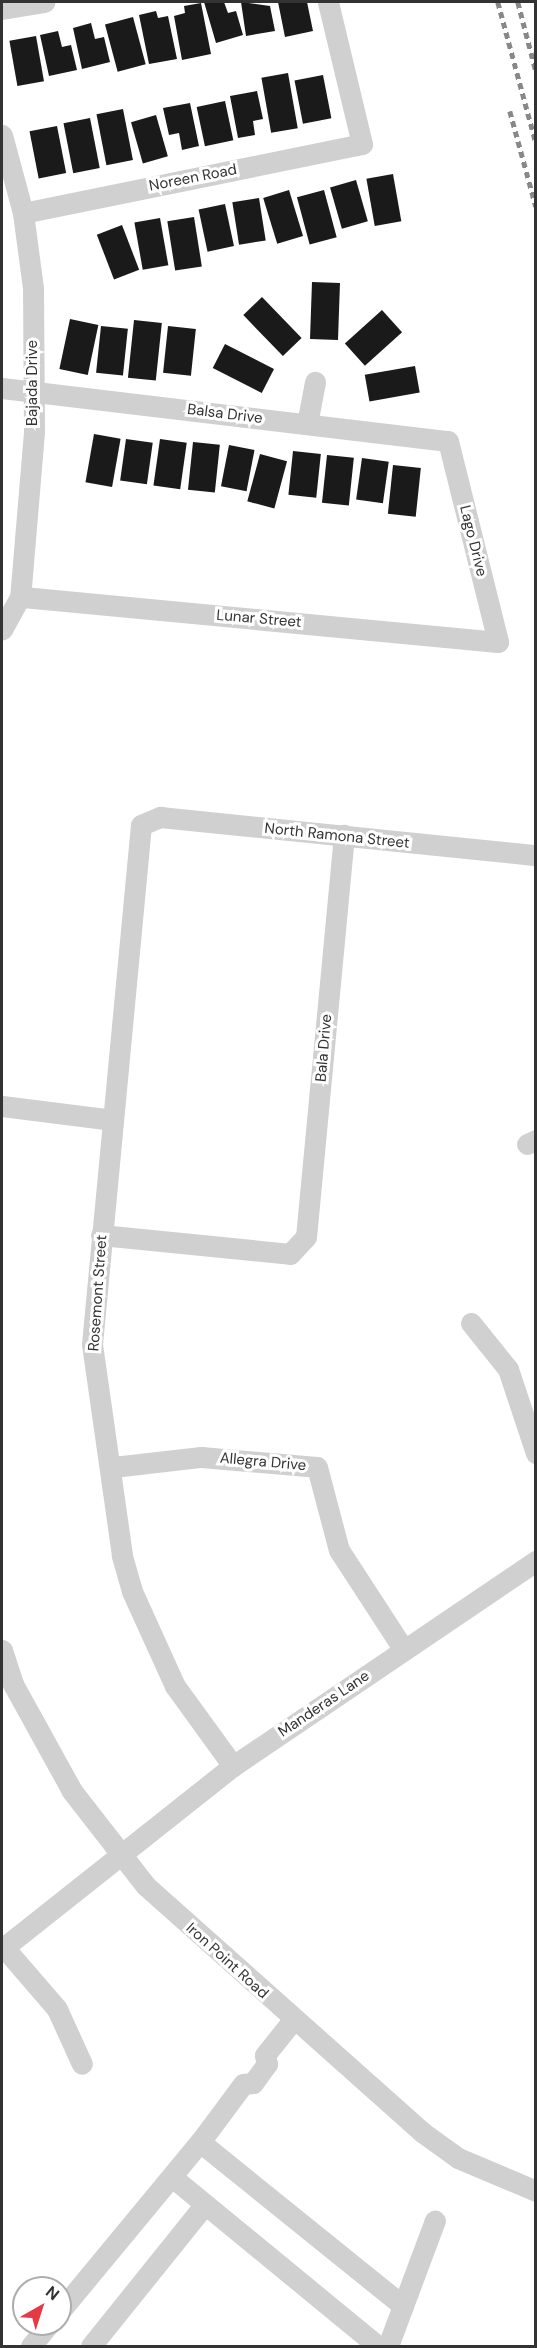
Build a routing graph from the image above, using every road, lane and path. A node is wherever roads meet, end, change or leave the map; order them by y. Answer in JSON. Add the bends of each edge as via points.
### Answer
{"nodes":[{"id":1,"x":44,"y":2,"type":"edge"},
{"id":2,"x":328,"y":2,"type":"edge"},
{"id":3,"x":2,"y":9,"type":"edge"},
{"id":4,"x":2,"y":135,"type":"edge"},
{"id":5,"x":24,"y":213,"type":"junction"},
{"id":6,"x":315,"y":382,"type":"dead end"},
{"id":7,"x":2,"y":388,"type":"edge"},
{"id":8,"x":33,"y":389,"type":"junction"},
{"id":9,"x":307,"y":424,"type":"junction"},
{"id":10,"x":448,"y":441,"type":"joint"},
{"id":11,"x":20,"y":597,"type":"junction"},
{"id":12,"x":2,"y":629,"type":"edge"},
{"id":13,"x":498,"y":642,"type":"joint"},
{"id":14,"x":141,"y":825,"type":"joint"},
{"id":15,"x":344,"y":835,"type":"junction"},
{"id":16,"x":536,"y":855,"type":"edge"},
{"id":17,"x":2,"y":1106,"type":"edge"},
{"id":18,"x":113,"y":1120,"type":"junction"},
{"id":19,"x":101,"y":1235,"type":"junction"},
{"id":20,"x":471,"y":1323,"type":"dead end"},
{"id":21,"x":536,"y":1453,"type":"edge"},
{"id":22,"x":112,"y":1467,"type":"junction"},
{"id":23,"x":536,"y":1561,"type":"edge"},
{"id":24,"x":2,"y":1650,"type":"edge"},
{"id":25,"x":404,"y":1650,"type":"junction"},
{"id":26,"x":233,"y":1766,"type":"junction"},
{"id":27,"x":120,"y":1856,"type":"junction"},
{"id":28,"x":2,"y":1947,"type":"edge"},
{"id":29,"x":293,"y":2020,"type":"junction"},
{"id":30,"x":82,"y":2064,"type":"dead end"},
{"id":31,"x":200,"y":2142,"type":"junction"},
{"id":32,"x":172,"y":2177,"type":"junction"},
{"id":33,"x":536,"y":2191,"type":"edge"},
{"id":34,"x":205,"y":2204,"type":"junction"},
{"id":35,"x":435,"y":2220,"type":"dead end"},
{"id":36,"x":72,"y":2297,"type":"edge"},
{"id":37,"x":403,"y":2306,"type":"junction"},
{"id":38,"x":92,"y":2346,"type":"edge"},
{"id":39,"x":378,"y":2346,"type":"edge"},
{"id":40,"x":388,"y":2346,"type":"edge"}],
"edges":[{"from":1,"to":3,"type":"street"},
{"from":2,"to":5,"type":"street","name":"Noreen Road","via":[[362,144]]},
{"from":4,"to":5,"type":"street","name":"Bajada Drive"},
{"from":5,"to":8,"type":"street","name":"Bajada Drive","via":[[33,288]]},
{"from":6,"to":9,"type":"street"},
{"from":7,"to":8,"type":"street","name":"Balsa Drive"},
{"from":8,"to":9,"type":"street","name":"Balsa Drive"},
{"from":8,"to":11,"type":"street","name":"Bajada Drive"},
{"from":9,"to":10,"type":"street","name":"Balsa Drive"},
{"from":10,"to":13,"type":"street","name":"Lago Drive"},
{"from":11,"to":12,"type":"street","name":"Bajada Drive"},
{"from":11,"to":13,"type":"street","name":"Lunar Street"},
{"from":14,"to":15,"type":"street","name":"North Ramona Street","via":[[160,817]]},
{"from":14,"to":18,"type":"street","name":"Rosemont Street"},
{"from":15,"to":16,"type":"street","name":"North Ramona Street"},
{"from":15,"to":19,"type":"street","name":"Bala Drive","via":[[306,1237],[290,1254]]},
{"from":17,"to":18,"type":"street"},
{"from":18,"to":19,"type":"street","name":"Rosemont Street"},
{"from":19,"to":22,"type":"street","name":"Rosemont Street","via":[[92,1344]]},
{"from":20,"to":21,"type":"street","via":[[508,1369]]},
{"from":22,"to":25,"type":"street","name":"Allegra Drive","via":[[201,1457],[317,1467],[339,1550]]},
{"from":22,"to":26,"type":"street","name":"Rosemont Street","via":[[122,1555],[149,1635],[176,1686]]},
{"from":23,"to":25,"type":"street","name":"Manderas Lane"},
{"from":24,"to":27,"type":"street","name":"Iron Point Road","via":[[13,1684],[72,1791]]},
{"from":25,"to":26,"type":"street","name":"Manderas Lane"},
{"from":26,"to":27,"type":"street","name":"Manderas Lane"},
{"from":27,"to":28,"type":"street","name":"Manderas Lane"},
{"from":27,"to":29,"type":"street","name":"Iron Point Road","via":[[201,1939]]},
{"from":28,"to":30,"type":"street","via":[[57,2009]]},
{"from":29,"to":31,"type":"street","via":[[266,2055],[267,2064],[253,2083],[243,2084]]},
{"from":29,"to":33,"type":"street","name":"Iron Point Road","via":[[431,2138],[458,2157]]},
{"from":31,"to":32,"type":"street"},
{"from":31,"to":37,"type":"street"},
{"from":32,"to":34,"type":"street"},
{"from":32,"to":36,"type":"street"},
{"from":34,"to":38,"type":"street"},
{"from":34,"to":39,"type":"street"},
{"from":35,"to":37,"type":"street"},
{"from":37,"to":40,"type":"street"}]}
